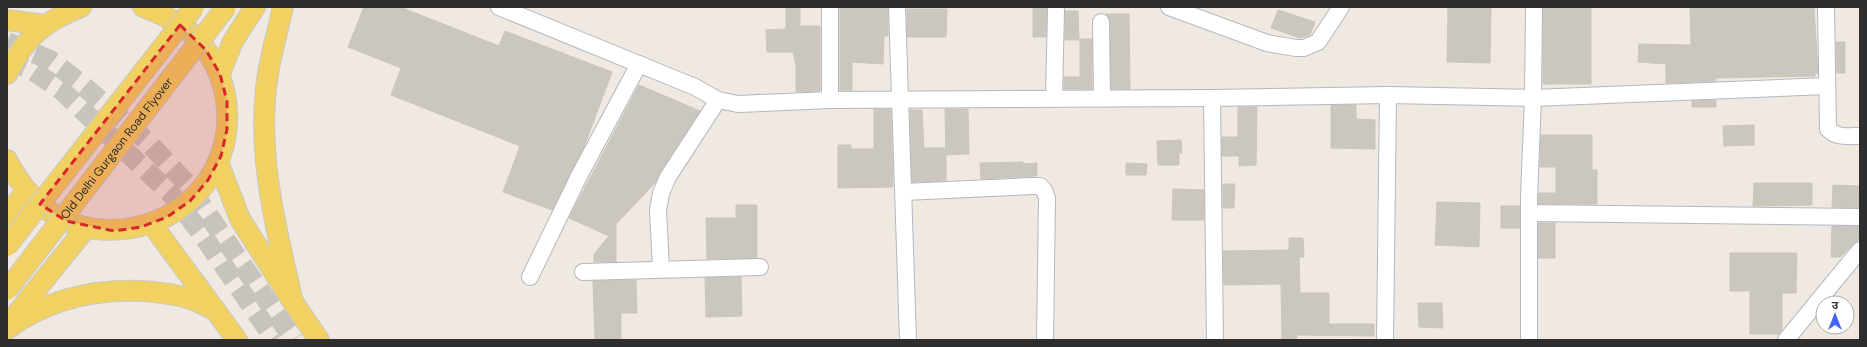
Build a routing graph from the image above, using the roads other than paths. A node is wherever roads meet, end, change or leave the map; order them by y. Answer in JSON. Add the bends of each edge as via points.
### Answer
{"nodes":[{"id":1,"x":81,"y":7,"type":"edge"},
{"id":2,"x":194,"y":7,"type":"edge"},
{"id":3,"x":226,"y":7,"type":"edge"},
{"id":4,"x":255,"y":7,"type":"edge"},
{"id":5,"x":283,"y":7,"type":"edge"},
{"id":6,"x":499,"y":7,"type":"edge"},
{"id":7,"x":830,"y":7,"type":"edge"},
{"id":8,"x":897,"y":7,"type":"edge"},
{"id":9,"x":1169,"y":7,"type":"edge"},
{"id":10,"x":1341,"y":7,"type":"edge"},
{"id":11,"x":1534,"y":7,"type":"edge"},
{"id":12,"x":1826,"y":7,"type":"edge"},
{"id":13,"x":154,"y":9,"type":"edge"},
{"id":14,"x":1056,"y":10,"type":"dead end"},
{"id":15,"x":7,"y":20,"type":"edge"},
{"id":16,"x":1102,"y":22,"type":"dead end"},
{"id":17,"x":44,"y":25,"type":"junction"},
{"id":18,"x":639,"y":64,"type":"junction"},
{"id":19,"x":7,"y":74,"type":"edge"},
{"id":20,"x":220,"y":74,"type":"junction"},
{"id":21,"x":1827,"y":86,"type":"junction"},
{"id":22,"x":1388,"y":95,"type":"junction"},
{"id":23,"x":1054,"y":98,"type":"junction"},
{"id":24,"x":1102,"y":98,"type":"junction"},
{"id":25,"x":1212,"y":98,"type":"junction"},
{"id":26,"x":1533,"y":98,"type":"junction"},
{"id":27,"x":718,"y":100,"type":"junction"},
{"id":28,"x":830,"y":100,"type":"junction"},
{"id":29,"x":900,"y":100,"type":"junction"},
{"id":30,"x":1860,"y":136,"type":"edge"},
{"id":31,"x":7,"y":160,"type":"edge"},
{"id":32,"x":218,"y":162,"type":"junction"},
{"id":33,"x":26,"y":191,"type":"junction"},
{"id":34,"x":904,"y":192,"type":"junction"},
{"id":35,"x":1529,"y":213,"type":"junction"},
{"id":36,"x":7,"y":216,"type":"edge"},
{"id":37,"x":1860,"y":217,"type":"edge"},
{"id":38,"x":151,"y":224,"type":"junction"},
{"id":39,"x":86,"y":228,"type":"junction"},
{"id":40,"x":7,"y":246,"type":"edge"},
{"id":41,"x":1860,"y":250,"type":"edge"},
{"id":42,"x":760,"y":267,"type":"dead end"},
{"id":43,"x":661,"y":269,"type":"junction"},
{"id":44,"x":583,"y":272,"type":"dead end"},
{"id":45,"x":530,"y":277,"type":"dead end"},
{"id":46,"x":7,"y":290,"type":"edge"},
{"id":47,"x":293,"y":302,"type":"junction"},
{"id":48,"x":215,"y":310,"type":"junction"},
{"id":49,"x":7,"y":328,"type":"edge"},
{"id":50,"x":238,"y":340,"type":"edge"},
{"id":51,"x":319,"y":340,"type":"edge"},
{"id":52,"x":908,"y":340,"type":"edge"},
{"id":53,"x":1045,"y":340,"type":"edge"},
{"id":54,"x":1215,"y":340,"type":"edge"},
{"id":55,"x":1385,"y":340,"type":"edge"},
{"id":56,"x":1529,"y":340,"type":"edge"},
{"id":57,"x":1786,"y":340,"type":"edge"}],
"edges":[{"from":1,"to":17,"type":"main road","via":[[62,14]]},
{"from":2,"to":40,"type":"main road","bridge":true},
{"from":3,"to":46,"type":"main road","name":"Old Delhi Gurgaon Road Flyover","bridge":true},
{"from":4,"to":20,"type":"main road","via":[[233,41]]},
{"from":5,"to":47,"type":"main road","via":[[266,88],[264,147],[274,223]]},
{"from":6,"to":18,"type":"street"},
{"from":7,"to":28,"type":"street"},
{"from":8,"to":29,"type":"street"},
{"from":9,"to":10,"type":"street","via":[[1267,43],[1296,48],[1304,48],[1318,42]]},
{"from":11,"to":26,"type":"street"},
{"from":12,"to":21,"type":"street"},
{"from":13,"to":20,"type":"main road","via":[[187,30],[206,50]]},
{"from":14,"to":23,"type":"street"},
{"from":15,"to":17,"type":"main road"},
{"from":16,"to":24,"type":"street"},
{"from":17,"to":19,"type":"main road","via":[[15,57]]},
{"from":18,"to":27,"type":"street","via":[[695,87]]},
{"from":18,"to":45,"type":"street","via":[[579,176]]},
{"from":20,"to":32,"type":"main road","via":[[227,101],[227,129]]},
{"from":21,"to":26,"type":"street"},
{"from":21,"to":30,"type":"street","via":[[1828,129],[1840,136]]},
{"from":22,"to":25,"type":"street"},
{"from":22,"to":26,"type":"street"},
{"from":22,"to":55,"type":"street"},
{"from":23,"to":24,"type":"street"},
{"from":23,"to":29,"type":"street"},
{"from":24,"to":25,"type":"street"},
{"from":25,"to":54,"type":"street"},
{"from":26,"to":35,"type":"street"},
{"from":27,"to":28,"type":"street","via":[[738,104]]},
{"from":27,"to":43,"type":"street","via":[[668,177],[661,193],[658,210]]},
{"from":28,"to":29,"type":"street"},
{"from":29,"to":34,"type":"street"},
{"from":31,"to":33,"type":"main road"},
{"from":32,"to":38,"type":"main road","via":[[208,180],[190,201],[167,217]]},
{"from":32,"to":47,"type":"main road","via":[[240,219]]},
{"from":33,"to":36,"type":"main road"},
{"from":33,"to":39,"type":"main road","via":[[47,210],[66,221]]},
{"from":34,"to":52,"type":"street"},
{"from":34,"to":53,"type":"street","via":[[1032,186],[1040,186],[1044,190],[1047,198]]},
{"from":35,"to":37,"type":"street"},
{"from":35,"to":56,"type":"street"},
{"from":38,"to":39,"type":"main road","via":[[114,231]]},
{"from":38,"to":48,"type":"main road"},
{"from":39,"to":49,"type":"main road"},
{"from":41,"to":57,"type":"street"},
{"from":42,"to":43,"type":"street"},
{"from":43,"to":44,"type":"street"},
{"from":47,"to":51,"type":"main road"},
{"from":48,"to":49,"type":"main road","via":[[192,299],[162,293],[107,291],[87,293],[60,301],[24,317]]},
{"from":48,"to":50,"type":"main road"}]}
